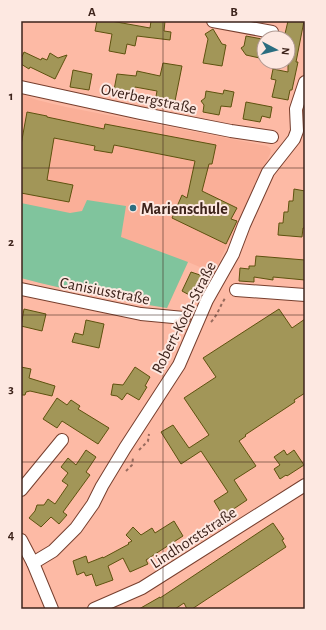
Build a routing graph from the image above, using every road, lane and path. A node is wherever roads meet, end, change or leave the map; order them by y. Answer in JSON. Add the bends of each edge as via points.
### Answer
{"nodes":[{"id":1,"x":213,"y":21,"type":"edge"},
{"id":2,"x":261,"y":30,"type":"edge"},
{"id":3,"x":305,"y":82,"type":"edge"},
{"id":4,"x":21,"y":87,"type":"edge"},
{"id":5,"x":272,"y":137,"type":"dead end"},
{"id":6,"x":21,"y":289,"type":"edge"},
{"id":7,"x":236,"y":290,"type":"dead end"},
{"id":8,"x":305,"y":295,"type":"edge"},
{"id":9,"x":184,"y":318,"type":"dead end"},
{"id":10,"x":62,"y":440,"type":"dead end"},
{"id":11,"x":305,"y":485,"type":"edge"},
{"id":12,"x":21,"y":490,"type":"edge"},
{"id":13,"x":21,"y":540,"type":"edge"},
{"id":14,"x":33,"y":563,"type":"junction"},
{"id":15,"x":52,"y":609,"type":"edge"},
{"id":16,"x":94,"y":609,"type":"edge"}],
"edges":[{"from":1,"to":2,"type":"street"},
{"from":3,"to":14,"type":"street","name":"Robert-Koch-Straße","via":[[296,109],[294,139],[268,172],[233,254],[207,300],[180,365],[76,528],[53,550]]},
{"from":4,"to":5,"type":"street","name":"Overbergstraße","via":[[140,113]]},
{"from":6,"to":9,"type":"street","name":"Canisiusstraße","via":[[142,314]]},
{"from":7,"to":8,"type":"street"},
{"from":10,"to":12,"type":"street"},
{"from":11,"to":16,"type":"street","name":"Lindhorststraße","via":[[142,588]]},
{"from":13,"to":14,"type":"street"},
{"from":14,"to":15,"type":"street"}]}
